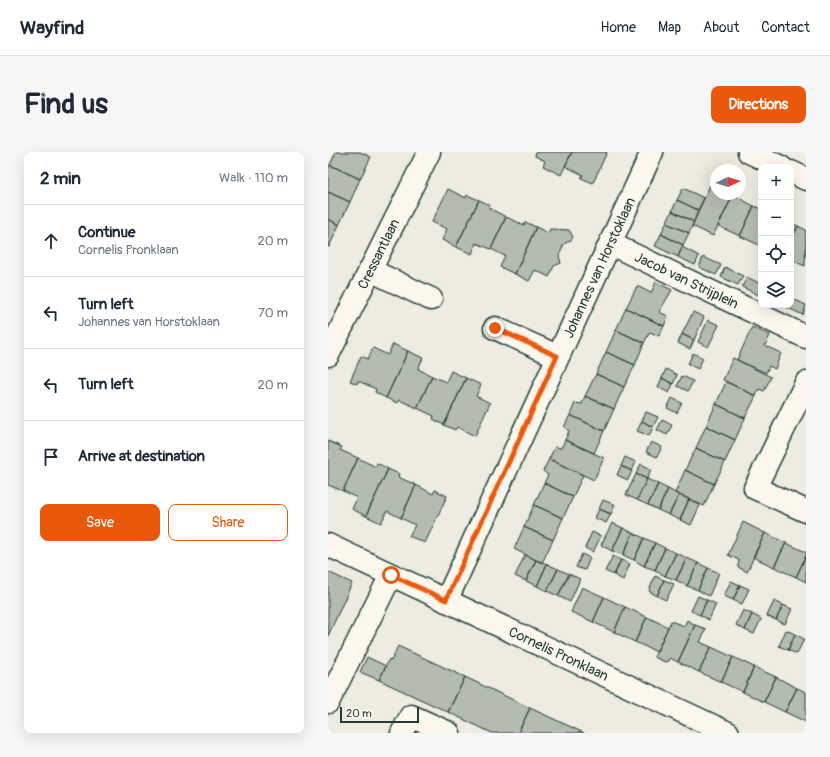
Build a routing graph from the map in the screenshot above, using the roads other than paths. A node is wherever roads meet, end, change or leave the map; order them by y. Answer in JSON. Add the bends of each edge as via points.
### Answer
{"nodes":[{"id":1,"x":428,"y":152,"type":"edge"},
{"id":2,"x":652,"y":152,"type":"edge"},
{"id":3,"x":749,"y":152,"type":"edge"},
{"id":4,"x":775,"y":164,"type":"edge"},
{"id":5,"x":794,"y":173,"type":"edge"},
{"id":6,"x":806,"y":179,"type":"edge"},
{"id":7,"x":611,"y":244,"type":"junction"},
{"id":8,"x":370,"y":270,"type":"junction"},
{"id":9,"x":431,"y":299,"type":"dead end"},
{"id":10,"x":495,"y":328,"type":"dead end"},
{"id":11,"x":806,"y":337,"type":"edge"},
{"id":12,"x":328,"y":355,"type":"edge"},
{"id":13,"x":557,"y":356,"type":"junction"},
{"id":14,"x":806,"y":383,"type":"edge"},
{"id":15,"x":806,"y":511,"type":"edge"},
{"id":16,"x":328,"y":545,"type":"edge"},
{"id":17,"x":391,"y":575,"type":"junction"},
{"id":18,"x":446,"y":600,"type":"junction"},
{"id":19,"x":328,"y":702,"type":"edge"},
{"id":20,"x":402,"y":733,"type":"edge"},
{"id":21,"x":449,"y":733,"type":"edge"},
{"id":22,"x":728,"y":733,"type":"edge"}],
"edges":[{"from":1,"to":8,"type":"street","name":"Cressantlaan"},
{"from":2,"to":7,"type":"street","name":"Johannes van Horstoklaan"},
{"from":3,"to":4,"type":"street"},
{"from":5,"to":6,"type":"street"},
{"from":7,"to":11,"type":"street","name":"Jacob van Strijplein"},
{"from":7,"to":13,"type":"street","name":"Johannes van Horstoklaan"},
{"from":8,"to":9,"type":"street"},
{"from":8,"to":12,"type":"street","name":"Cressantlaan"},
{"from":10,"to":13,"type":"street"},
{"from":13,"to":18,"type":"street","name":"Johannes van Horstoklaan"},
{"from":14,"to":15,"type":"street","via":[[755,488]]},
{"from":16,"to":17,"type":"street","name":"Cornelis Pronklaan"},
{"from":17,"to":18,"type":"street","name":"Cornelis Pronklaan"},
{"from":17,"to":19,"type":"street"},
{"from":18,"to":22,"type":"street","name":"Cornelis Pronklaan"},
{"from":20,"to":21,"type":"street","via":[[411,716]]}]}
